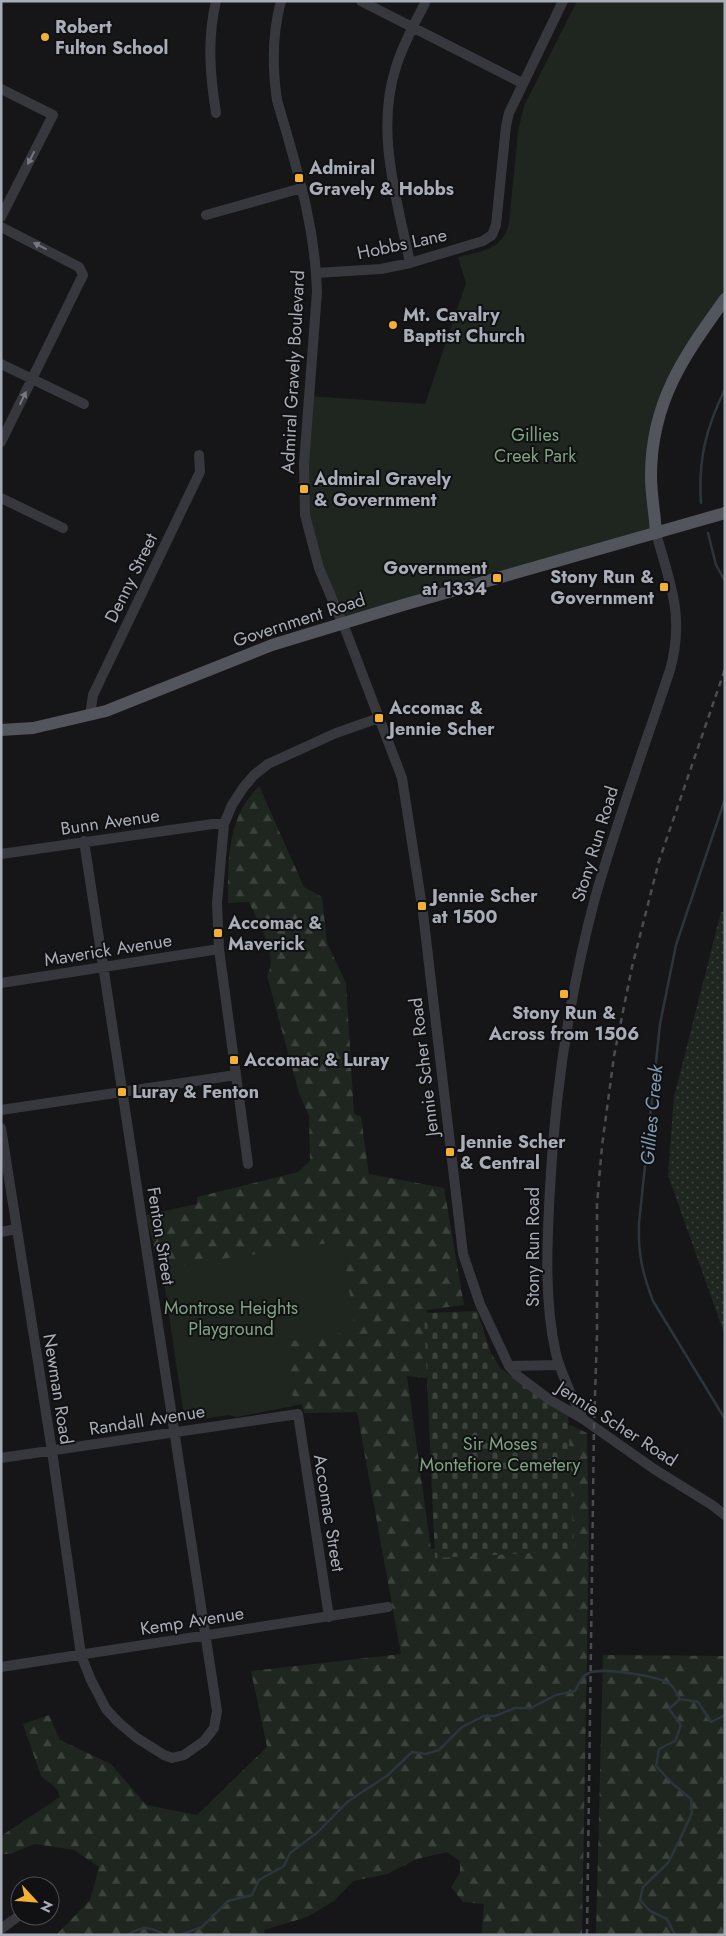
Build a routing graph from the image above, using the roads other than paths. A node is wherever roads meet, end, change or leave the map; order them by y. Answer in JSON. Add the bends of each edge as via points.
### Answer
{"nodes":[{"id":1,"x":216,"y":1,"type":"edge"},
{"id":2,"x":281,"y":1,"type":"edge"},
{"id":3,"x":361,"y":1,"type":"edge"},
{"id":4,"x":426,"y":1,"type":"edge"},
{"id":5,"x":563,"y":1,"type":"edge"},
{"id":6,"x":413,"y":28,"type":"junction"},
{"id":7,"x":522,"y":83,"type":"junction"},
{"id":8,"x":1,"y":89,"type":"edge"},
{"id":9,"x":216,"y":113,"type":"dead end"},
{"id":10,"x":302,"y":188,"type":"junction"},
{"id":11,"x":206,"y":215,"type":"dead end"},
{"id":12,"x":1,"y":218,"type":"edge"},
{"id":13,"x":1,"y":227,"type":"edge"},
{"id":14,"x":410,"y":263,"type":"junction"},
{"id":15,"x":316,"y":273,"type":"junction"},
{"id":16,"x":725,"y":299,"type":"edge"},
{"id":17,"x":1,"y":364,"type":"edge"},
{"id":18,"x":32,"y":379,"type":"junction"},
{"id":19,"x":84,"y":404,"type":"dead end"},
{"id":20,"x":1,"y":442,"type":"edge"},
{"id":21,"x":198,"y":455,"type":"dead end"},
{"id":22,"x":1,"y":498,"type":"edge"},
{"id":23,"x":725,"y":513,"type":"edge"},
{"id":24,"x":63,"y":528,"type":"dead end"},
{"id":25,"x":656,"y":533,"type":"junction"},
{"id":26,"x":343,"y":623,"type":"junction"},
{"id":27,"x":90,"y":715,"type":"junction"},
{"id":28,"x":379,"y":718,"type":"junction"},
{"id":29,"x":1,"y":730,"type":"edge"},
{"id":30,"x":224,"y":824,"type":"junction"},
{"id":31,"x":84,"y":842,"type":"junction"},
{"id":32,"x":1,"y":854,"type":"edge"},
{"id":33,"x":219,"y":949,"type":"junction"},
{"id":34,"x":103,"y":967,"type":"junction"},
{"id":35,"x":1,"y":983,"type":"edge"},
{"id":36,"x":236,"y":1075,"type":"junction"},
{"id":37,"x":122,"y":1092,"type":"junction"},
{"id":38,"x":1,"y":1110,"type":"edge"},
{"id":39,"x":1,"y":1128,"type":"edge"},
{"id":40,"x":248,"y":1164,"type":"dead end"},
{"id":41,"x":16,"y":1229,"type":"junction"},
{"id":42,"x":1,"y":1232,"type":"edge"},
{"id":43,"x":559,"y":1365,"type":"junction"},
{"id":44,"x":509,"y":1366,"type":"junction"},
{"id":45,"x":298,"y":1414,"type":"joint"},
{"id":46,"x":583,"y":1418,"type":"junction"},
{"id":47,"x":175,"y":1432,"type":"junction"},
{"id":48,"x":52,"y":1451,"type":"junction"},
{"id":49,"x":1,"y":1458,"type":"edge"},
{"id":50,"x":725,"y":1514,"type":"edge"},
{"id":51,"x":388,"y":1607,"type":"dead end"},
{"id":52,"x":329,"y":1617,"type":"junction"},
{"id":53,"x":205,"y":1636,"type":"junction"},
{"id":54,"x":81,"y":1655,"type":"junction"},
{"id":55,"x":1,"y":1667,"type":"edge"},
{"id":56,"x":168,"y":1757,"type":"joint"}],
"edges":[{"from":1,"to":9,"type":"street","via":[[209,56]]},
{"from":2,"to":10,"type":"street","name":"Admiral Gravely Boulevard","via":[[273,43],[274,82]]},
{"from":3,"to":6,"type":"street"},
{"from":4,"to":6,"type":"street"},
{"from":5,"to":7,"type":"street"},
{"from":6,"to":7,"type":"street"},
{"from":6,"to":14,"type":"street","via":[[396,67],[387,119],[388,156]]},
{"from":7,"to":14,"type":"street","name":"Hobbs Lane","via":[[506,126],[496,225],[492,235],[483,241]]},
{"from":8,"to":12,"type":"street","one_way":true,"via":[[53,115]]},
{"from":10,"to":11,"type":"street"},
{"from":10,"to":15,"type":"street","name":"Admiral Gravely Boulevard","via":[[312,233]]},
{"from":18,"to":13,"type":"street","one_way":true,"via":[[82,280],[82,271]]},
{"from":14,"to":15,"type":"street","name":"Hobbs Lane","via":[[381,269]]},
{"from":15,"to":26,"type":"street","name":"Admiral Gravely Boulevard","via":[[304,454],[305,515],[314,553]]},
{"from":16,"to":25,"type":"main road","name":"Stony Run Road","via":[[676,370],[660,412],[650,475]]},
{"from":17,"to":18,"type":"street"},
{"from":18,"to":19,"type":"street"},
{"from":20,"to":18,"type":"street","one_way":true},
{"from":21,"to":27,"type":"street","name":"Denny Street","via":[[200,472],[93,695]]},
{"from":22,"to":24,"type":"street"},
{"from":23,"to":25,"type":"main road","name":"Government Road"},
{"from":25,"to":26,"type":"main road","name":"Government Road"},
{"from":25,"to":43,"type":"street","name":"Stony Run Road","via":[[678,624],[674,656],[595,899],[576,982],[559,1087],[547,1260],[550,1316]]},
{"from":26,"to":27,"type":"main road","name":"Government Road","via":[[272,645],[129,703]]},
{"from":26,"to":28,"type":"street","name":"Jennie Scher Road"},
{"from":27,"to":29,"type":"main road","name":"Government Road","via":[[33,728]]},
{"from":28,"to":30,"type":"street","via":[[336,733],[268,764],[243,788]]},
{"from":28,"to":44,"type":"street","name":"Jennie Scher Road","via":[[402,778],[416,866],[463,1254],[480,1304]]},
{"from":30,"to":31,"type":"street","name":"Bunn Avenue"},
{"from":30,"to":33,"type":"street","via":[[217,903]]},
{"from":31,"to":32,"type":"street","name":"Bunn Avenue"},
{"from":31,"to":34,"type":"street","name":"Fenton Street"},
{"from":33,"to":34,"type":"street","name":"Maverick Avenue"},
{"from":33,"to":36,"type":"street"},
{"from":34,"to":35,"type":"street","name":"Maverick Avenue"},
{"from":34,"to":37,"type":"street","name":"Fenton Street"},
{"from":36,"to":37,"type":"street"},
{"from":36,"to":40,"type":"street"},
{"from":37,"to":38,"type":"street"},
{"from":37,"to":47,"type":"street","name":"Fenton Street"},
{"from":39,"to":41,"type":"street","name":"Newman Road"},
{"from":41,"to":42,"type":"street"},
{"from":41,"to":48,"type":"street","name":"Newman Road"},
{"from":43,"to":44,"type":"street"},
{"from":43,"to":46,"type":"street","name":"Stony Run Road"},
{"from":44,"to":46,"type":"street","name":"Jennie Scher Road","via":[[550,1400]]},
{"from":45,"to":47,"type":"street","name":"Randall Avenue"},
{"from":45,"to":52,"type":"street","name":"Accomac Street"},
{"from":46,"to":50,"type":"street","name":"Jennie Scher Road"},
{"from":47,"to":48,"type":"street","name":"Randall Avenue"},
{"from":47,"to":53,"type":"street","name":"Fenton Street"},
{"from":48,"to":49,"type":"street","name":"Randall Avenue"},
{"from":48,"to":54,"type":"street","name":"Newman Road"},
{"from":51,"to":52,"type":"street","name":"Kemp Avenue"},
{"from":52,"to":53,"type":"street","name":"Kemp Avenue"},
{"from":53,"to":54,"type":"street","name":"Kemp Avenue"},
{"from":53,"to":56,"type":"street","name":"Fenton Street","via":[[216,1720],[211,1733],[192,1751]]},
{"from":54,"to":55,"type":"street","name":"Kemp Avenue"},
{"from":54,"to":56,"type":"street","name":"Newman Road","via":[[106,1709],[137,1738]]}]}
